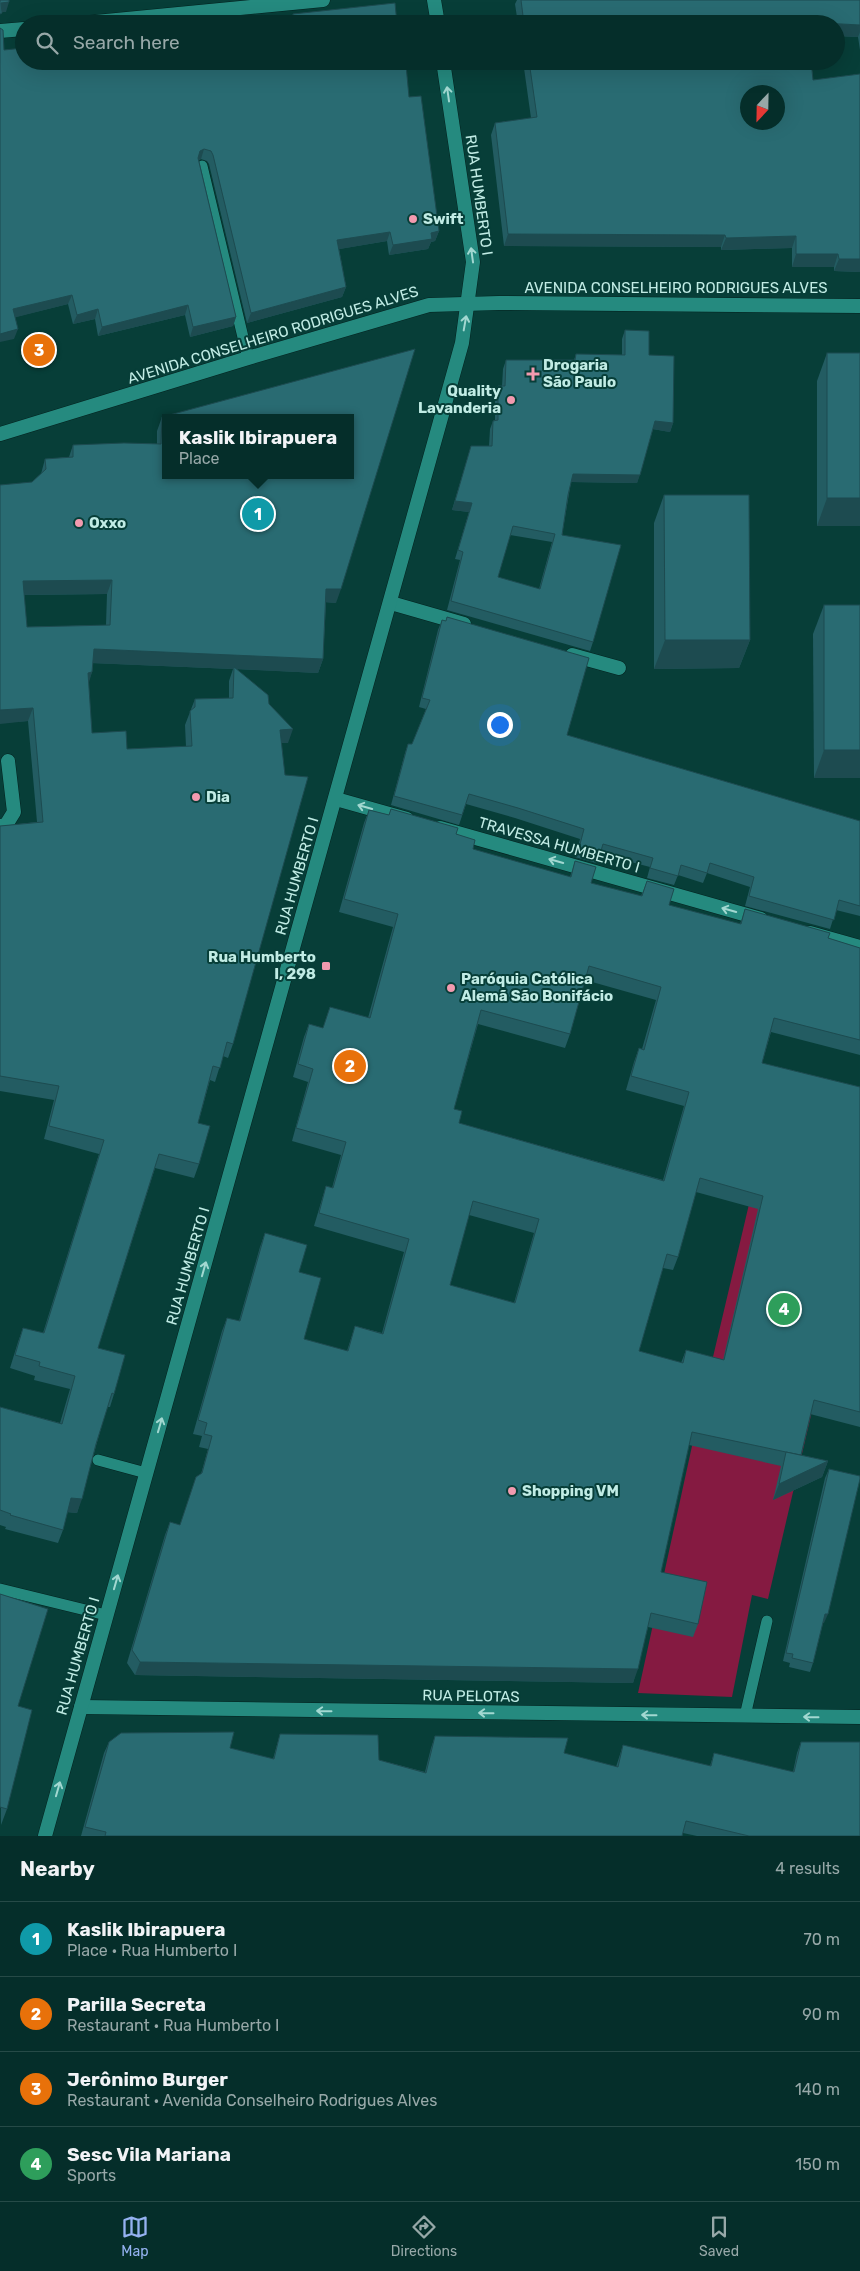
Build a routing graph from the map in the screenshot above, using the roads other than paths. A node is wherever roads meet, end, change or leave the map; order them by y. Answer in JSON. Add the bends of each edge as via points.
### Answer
{"nodes":[{"id":1,"x":322,"y":0,"type":"edge"},
{"id":2,"x":434,"y":0,"type":"edge"},
{"id":3,"x":168,"y":15,"type":"edge"},
{"id":4,"x":436,"y":15,"type":"edge"},
{"id":5,"x":15,"y":30,"type":"edge"},
{"id":6,"x":0,"y":31,"type":"edge"},
{"id":7,"x":444,"y":70,"type":"edge"},
{"id":8,"x":202,"y":166,"type":"edge"},
{"id":9,"x":469,"y":303,"type":"junction"},
{"id":10,"x":860,"y":306,"type":"edge"},
{"id":11,"x":248,"y":358,"type":"junction"},
{"id":12,"x":0,"y":434,"type":"edge"},
{"id":13,"x":391,"y":603,"type":"junction"},
{"id":14,"x":476,"y":627,"type":"edge"},
{"id":15,"x":562,"y":652,"type":"edge"},
{"id":16,"x":619,"y":668,"type":"dead end"},
{"id":17,"x":8,"y":761,"type":"dead end"},
{"id":18,"x":336,"y":799,"type":"junction"},
{"id":19,"x":0,"y":826,"type":"edge"},
{"id":20,"x":774,"y":922,"type":"edge"},
{"id":21,"x":793,"y":928,"type":"edge"},
{"id":22,"x":860,"y":946,"type":"edge"},
{"id":23,"x":98,"y":1460,"type":"edge"},
{"id":24,"x":146,"y":1473,"type":"junction"},
{"id":25,"x":0,"y":1589,"type":"edge"},
{"id":26,"x":106,"y":1616,"type":"junction"},
{"id":27,"x":767,"y":1621,"type":"dead end"},
{"id":28,"x":81,"y":1708,"type":"junction"},
{"id":29,"x":745,"y":1716,"type":"junction"},
{"id":30,"x":860,"y":1718,"type":"edge"},
{"id":31,"x":45,"y":1836,"type":"edge"}],
"edges":[{"from":1,"to":3,"type":"street"},
{"from":2,"to":4,"type":"street"},
{"from":5,"to":6,"type":"street"},
{"from":9,"to":7,"type":"street","name":"RUA HUMBERTO I","one_way":true,"via":[[473,262]]},
{"from":8,"to":11,"type":"lane"},
{"from":9,"to":10,"type":"street","name":"AVENIDA CONSELHEIRO RODRIGUES ALVES"},
{"from":9,"to":11,"type":"street","name":"AVENIDA CONSELHEIRO RODRIGUES ALVES","via":[[429,305]]},
{"from":13,"to":9,"type":"street","name":"RUA HUMBERTO I","one_way":true,"via":[[462,343]]},
{"from":11,"to":12,"type":"street","name":"AVENIDA CONSELHEIRO RODRIGUES ALVES"},
{"from":13,"to":14,"type":"street"},
{"from":13,"to":18,"type":"street","name":"RUA HUMBERTO I"},
{"from":15,"to":16,"type":"street"},
{"from":17,"to":19,"type":"street","via":[[14,812],[6,825]]},
{"from":20,"to":18,"type":"street","name":"TRAVESSA HUMBERTO I","one_way":true},
{"from":24,"to":18,"type":"street","name":"RUA HUMBERTO I","one_way":true},
{"from":21,"to":22,"type":"street"},
{"from":23,"to":24,"type":"lane"},
{"from":26,"to":24,"type":"street","name":"RUA HUMBERTO I","one_way":true},
{"from":25,"to":26,"type":"lane"},
{"from":26,"to":28,"type":"street","name":"RUA HUMBERTO I"},
{"from":27,"to":29,"type":"lane"},
{"from":29,"to":28,"type":"street","name":"RUA PELOTAS","one_way":true},
{"from":31,"to":28,"type":"street","name":"RUA HUMBERTO I","one_way":true},
{"from":30,"to":29,"type":"street","name":"RUA PELOTAS","one_way":true}]}
